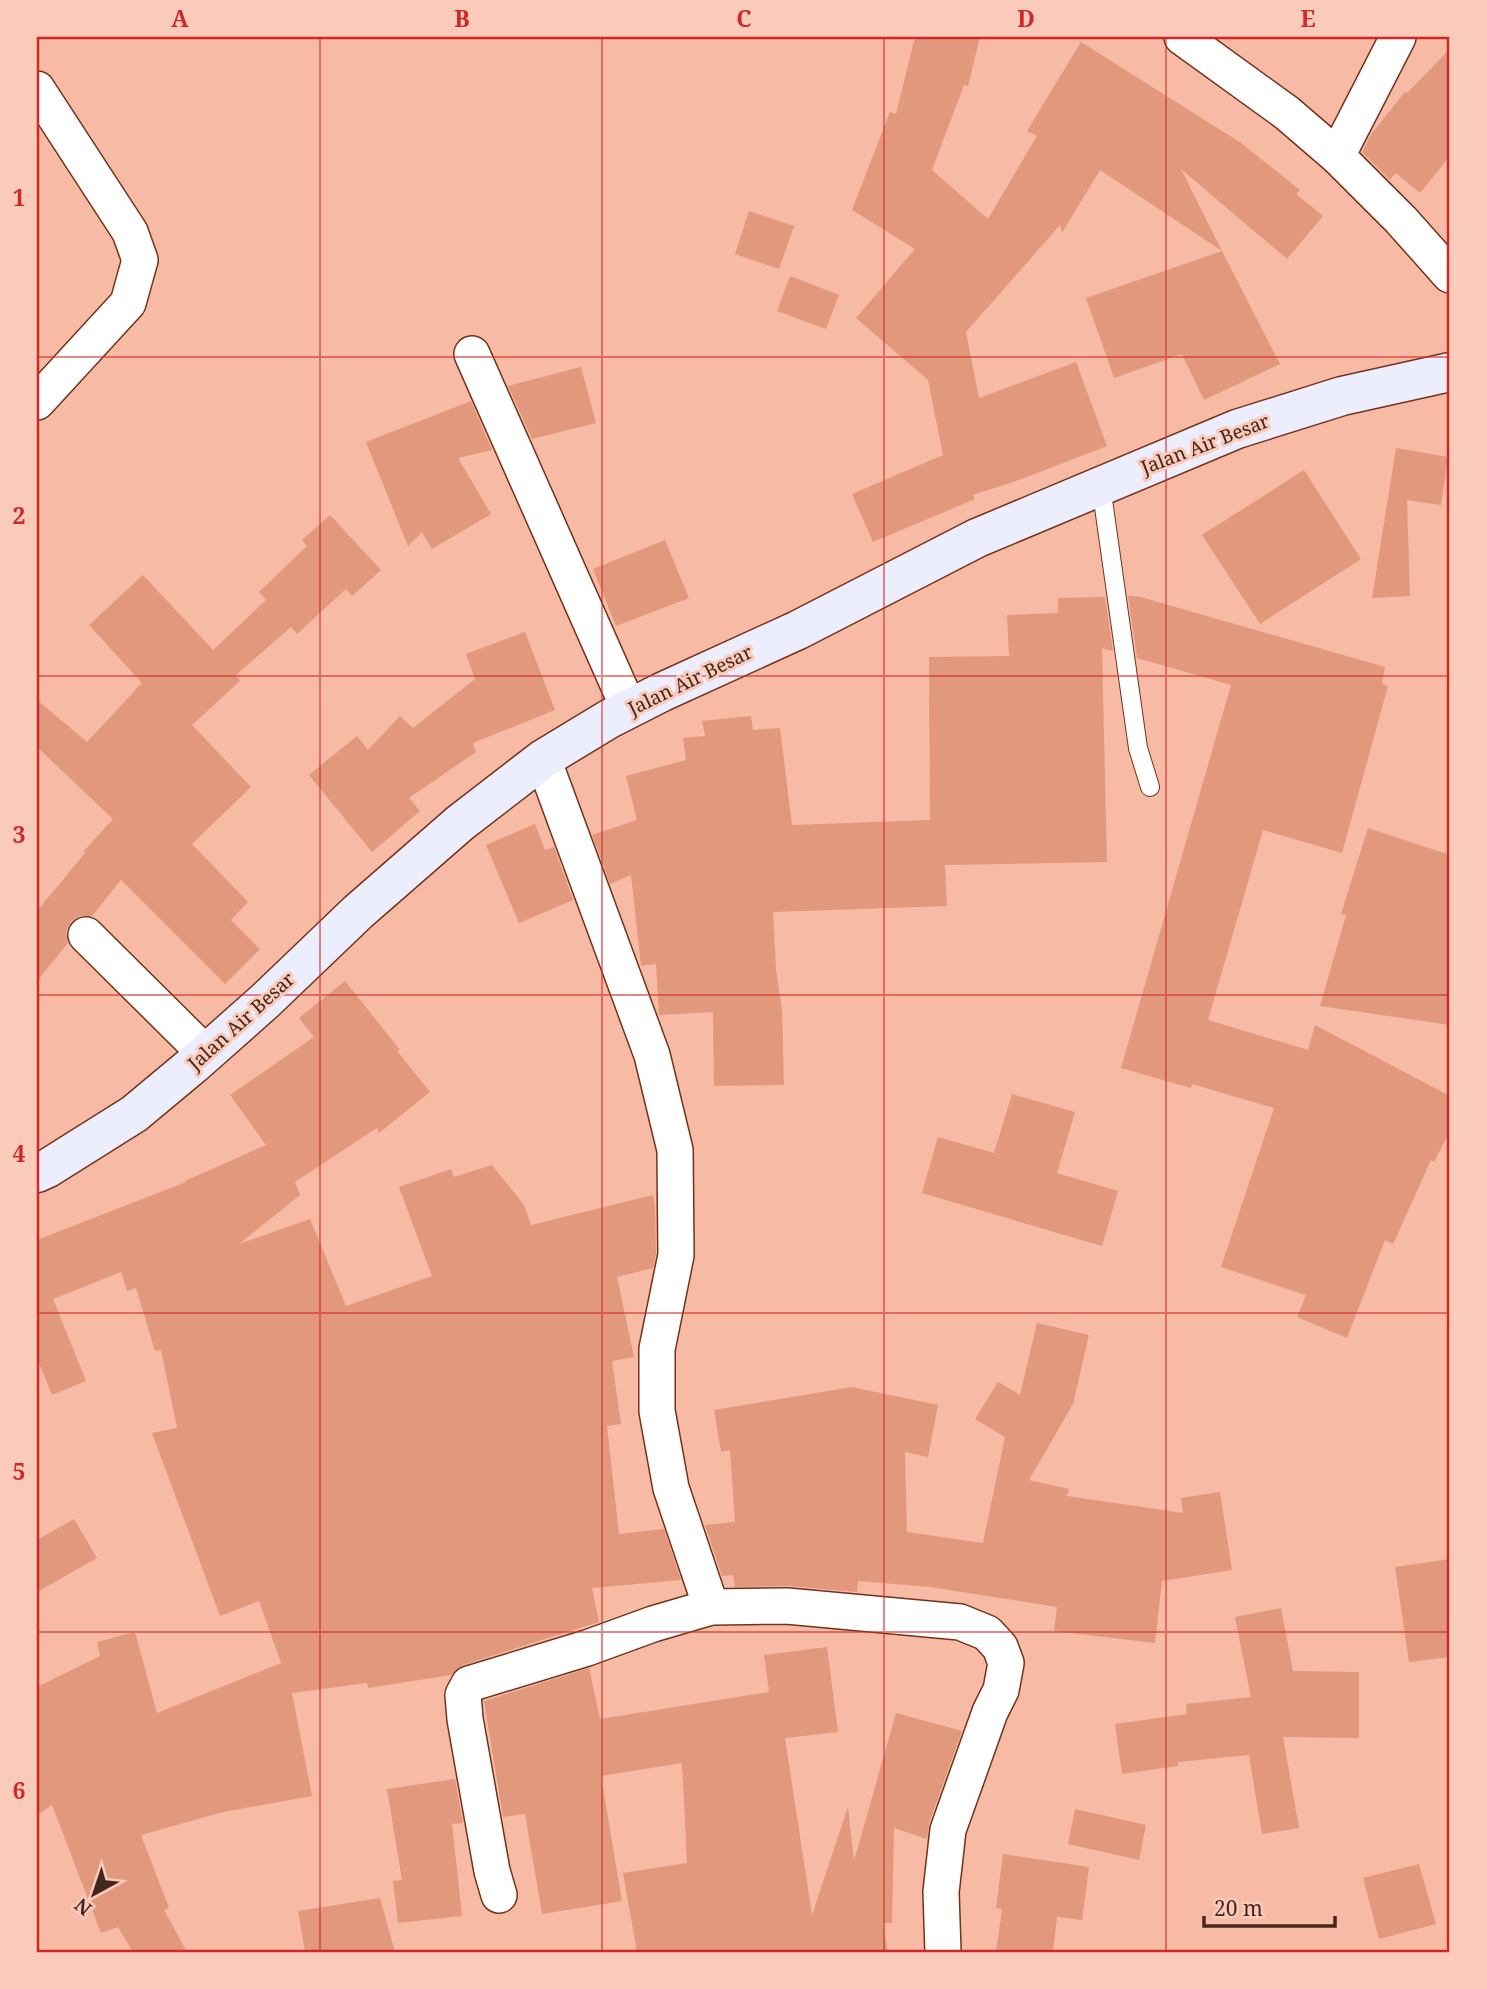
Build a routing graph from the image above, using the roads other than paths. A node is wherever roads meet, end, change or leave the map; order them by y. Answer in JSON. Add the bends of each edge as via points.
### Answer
{"nodes":[{"id":1,"x":1182,"y":37,"type":"edge"},
{"id":2,"x":1398,"y":37,"type":"edge"},
{"id":3,"x":37,"y":89,"type":"edge"},
{"id":4,"x":1337,"y":156,"type":"junction"},
{"id":5,"x":1450,"y":275,"type":"edge"},
{"id":6,"x":472,"y":354,"type":"dead end"},
{"id":7,"x":1450,"y":372,"type":"edge"},
{"id":8,"x":37,"y":402,"type":"edge"},
{"id":9,"x":1101,"y":485,"type":"junction"},
{"id":10,"x":629,"y":709,"type":"junction"},
{"id":11,"x":543,"y":759,"type":"junction"},
{"id":12,"x":1150,"y":787,"type":"dead end"},
{"id":13,"x":86,"y":935,"type":"dead end"},
{"id":14,"x":206,"y":1054,"type":"junction"},
{"id":15,"x":37,"y":1173,"type":"edge"},
{"id":16,"x":711,"y":1607,"type":"junction"},
{"id":17,"x":499,"y":1895,"type":"dead end"},
{"id":18,"x":943,"y":1952,"type":"edge"}],
"edges":[{"from":1,"to":4,"type":"street","via":[[1287,113]]},
{"from":2,"to":4,"type":"street"},
{"from":3,"to":8,"type":"street","via":[[130,232],[141,260],[128,303]]},
{"from":4,"to":5,"type":"street"},
{"from":6,"to":10,"type":"street"},
{"from":7,"to":9,"type":"street","name":"Jalan Air Besar","via":[[1342,396],[1237,429]]},
{"from":9,"to":10,"type":"street","name":"Jalan Air Besar","via":[[977,538]]},
{"from":9,"to":12,"type":"lane","via":[[1138,748]]},
{"from":10,"to":11,"type":"street","name":"Jalan Air Besar"},
{"from":11,"to":14,"type":"street","name":"Jalan Air Besar","via":[[358,912]]},
{"from":11,"to":16,"type":"street","via":[[652,1055],[675,1150],[677,1255],[657,1349],[657,1410],[671,1488]]},
{"from":13,"to":14,"type":"street"},
{"from":14,"to":15,"type":"street","name":"Jalan Air Besar","via":[[134,1114]]},
{"from":16,"to":17,"type":"street","via":[[469,1684],[463,1695],[465,1719]]},
{"from":16,"to":18,"type":"street","via":[[787,1606],[960,1622],[987,1633],[1000,1647],[1006,1663],[1000,1690],[948,1830],[941,1892]]}]}
